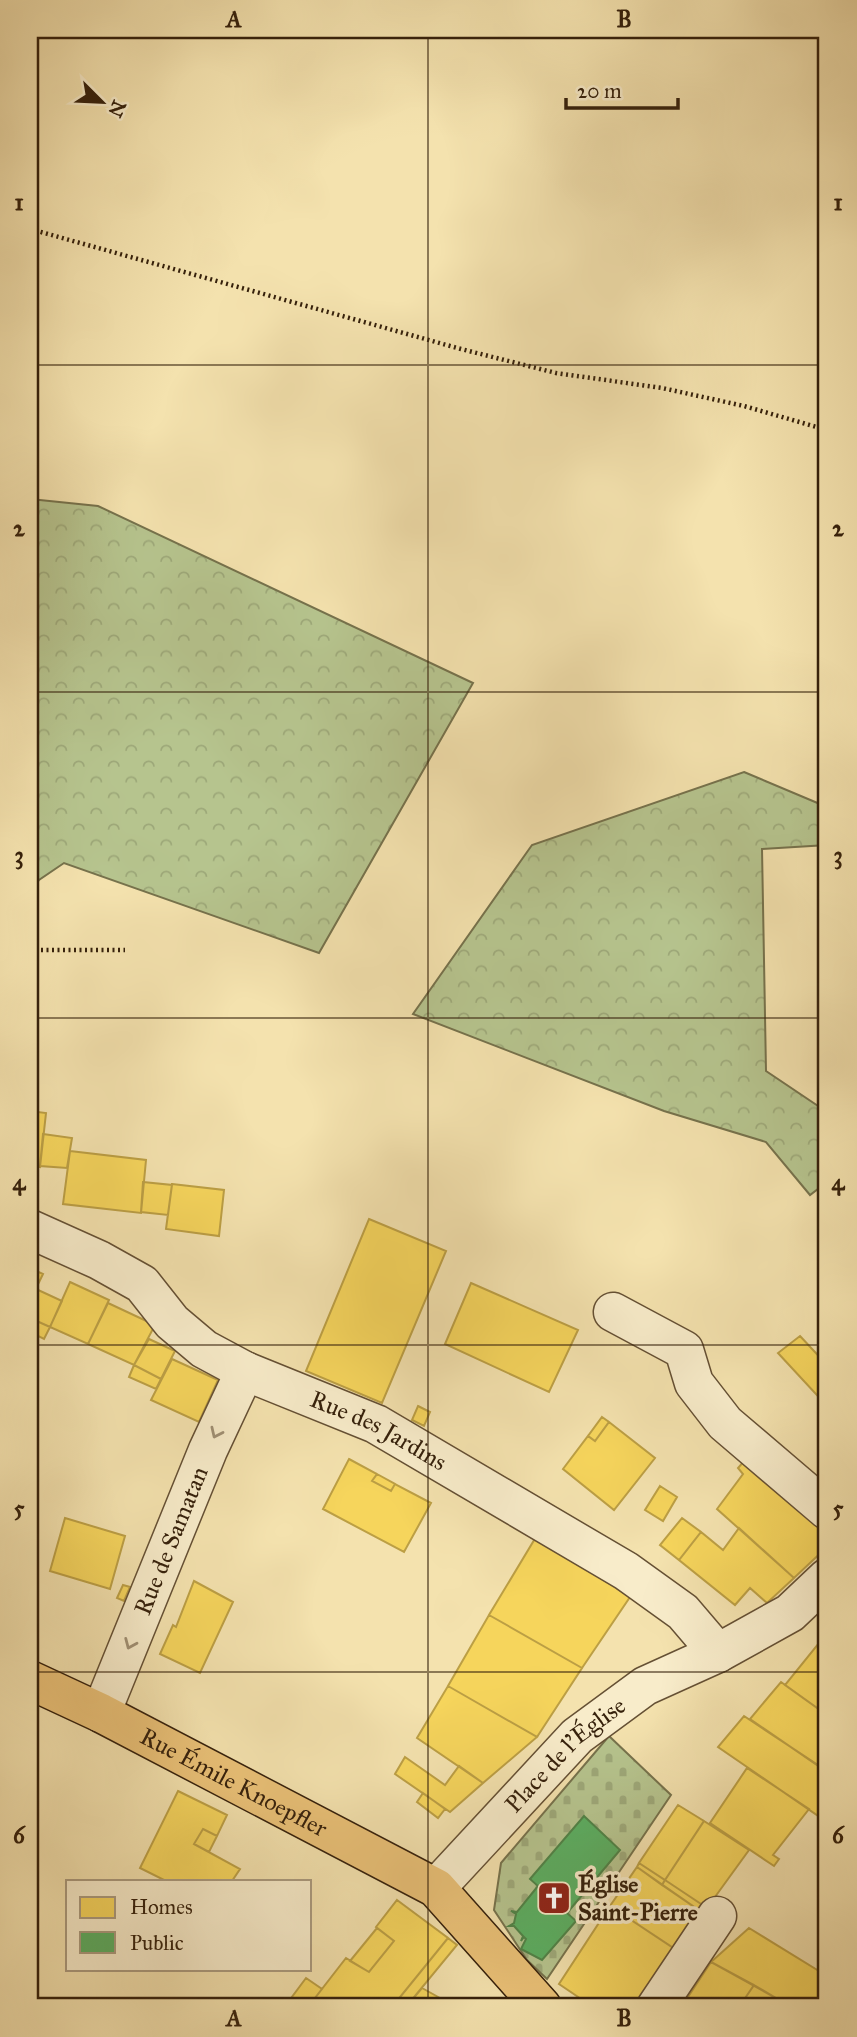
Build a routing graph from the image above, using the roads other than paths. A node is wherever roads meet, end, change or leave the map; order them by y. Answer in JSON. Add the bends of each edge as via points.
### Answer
{"nodes":[{"id":1,"x":30,"y":1228,"type":"edge"},
{"id":2,"x":613,"y":1312,"type":"dead end"},
{"id":3,"x":245,"y":1371,"type":"junction"},
{"id":4,"x":827,"y":1510,"type":"edge"},
{"id":5,"x":827,"y":1577,"type":"edge"},
{"id":6,"x":718,"y":1653,"type":"junction"},
{"id":7,"x":30,"y":1680,"type":"edge"},
{"id":8,"x":101,"y":1713,"type":"junction"},
{"id":9,"x":436,"y":1888,"type":"junction"},
{"id":10,"x":717,"y":1916,"type":"dead end"},
{"id":11,"x":542,"y":2007,"type":"edge"},
{"id":12,"x":656,"y":2007,"type":"edge"}],
"edges":[{"from":1,"to":3,"type":"street","name":"Rue des Jardins","via":[[142,1284],[172,1322],[204,1349]]},
{"from":2,"to":4,"type":"street","via":[[684,1350],[694,1383],[725,1423]]},
{"from":3,"to":6,"type":"street","name":"Rue des Jardins","via":[[376,1424],[626,1571],[683,1612]]},
{"from":3,"to":8,"type":"street","name":"Rue de Samatan","one_way":true},
{"from":5,"to":6,"type":"street","name":"Place de l'Église","via":[[790,1613]]},
{"from":6,"to":9,"type":"street","name":"Place de l'Église","via":[[645,1686],[577,1736]]},
{"from":7,"to":8,"type":"main road","name":"Rue Émile Knoepfler"},
{"from":8,"to":9,"type":"main road","name":"Rue Émile Knoepfler"},
{"from":9,"to":11,"type":"main road"},
{"from":10,"to":12,"type":"street"}]}
